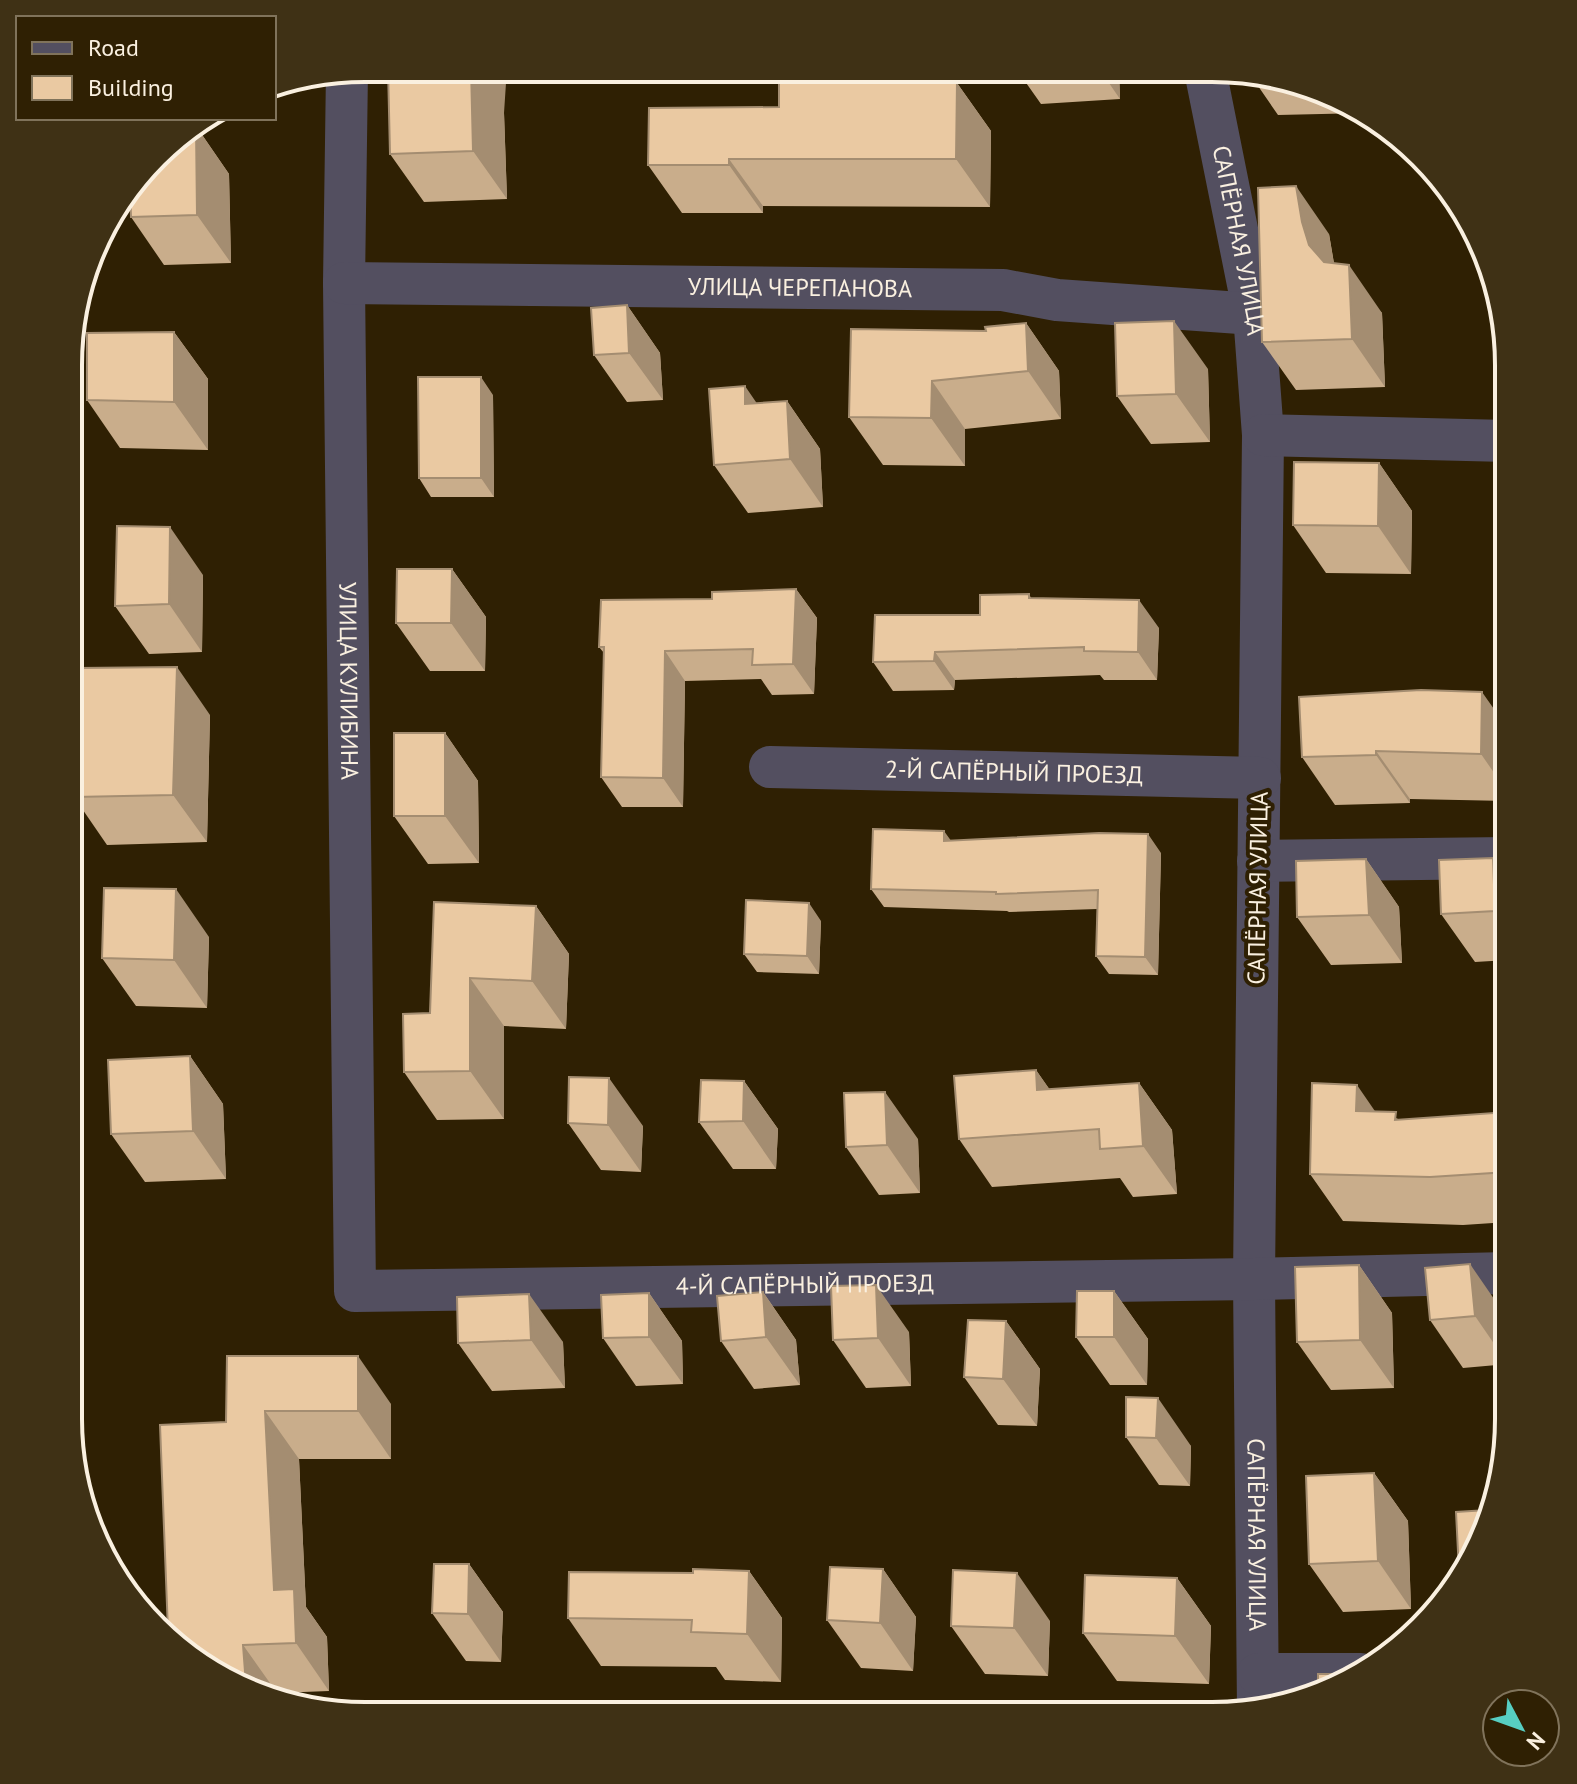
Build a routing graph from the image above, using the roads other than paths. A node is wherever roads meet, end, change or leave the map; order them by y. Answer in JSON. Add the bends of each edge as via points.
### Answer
{"nodes":[{"id":1,"x":1207,"y":82,"type":"edge"},
{"id":2,"x":347,"y":83,"type":"edge"},
{"id":3,"x":344,"y":283,"type":"junction"},
{"id":4,"x":1254,"y":314,"type":"junction"},
{"id":5,"x":1263,"y":435,"type":"junction"},
{"id":6,"x":1494,"y":441,"type":"edge"},
{"id":7,"x":770,"y":767,"type":"dead end"},
{"id":8,"x":1260,"y":778,"type":"junction"},
{"id":9,"x":1494,"y":858,"type":"edge"},
{"id":10,"x":1258,"y":861,"type":"junction"},
{"id":11,"x":1495,"y":1273,"type":"edge"},
{"id":12,"x":1254,"y":1279,"type":"junction"},
{"id":13,"x":355,"y":1291,"type":"joint"},
{"id":14,"x":1316,"y":1682,"type":"edge"},
{"id":15,"x":1258,"y":1692,"type":"edge"}],
"edges":[{"from":1,"to":4,"type":"street","name":"САПЁРНАЯ УЛИЦА"},
{"from":2,"to":3,"type":"street","name":"УЛИЦА КУЛИБИНА"},
{"from":3,"to":4,"type":"street","name":"УЛИЦА ЧЕРЕПАНОВА","via":[[1003,290],[1057,300]]},
{"from":3,"to":13,"type":"street","name":"УЛИЦА КУЛИБИНА"},
{"from":4,"to":5,"type":"street","name":"САПЁРНАЯ УЛИЦА"},
{"from":5,"to":6,"type":"street"},
{"from":5,"to":8,"type":"street","name":"САПЁРНАЯ УЛИЦА"},
{"from":7,"to":8,"type":"street","name":"2-Й САПЁРНЫЙ ПРОЕЗД"},
{"from":8,"to":10,"type":"street","name":"САПЁРНАЯ УЛИЦА"},
{"from":9,"to":10,"type":"street"},
{"from":10,"to":12,"type":"street","name":"САПЁРНАЯ УЛИЦА"},
{"from":11,"to":12,"type":"street","name":"4-Й САПЁРНЫЙ ПРОЕЗД"},
{"from":12,"to":13,"type":"street","name":"4-Й САПЁРНЫЙ ПРОЕЗД"},
{"from":12,"to":15,"type":"street","name":"САПЁРНАЯ УЛИЦА"},
{"from":14,"to":15,"type":"street"}]}
